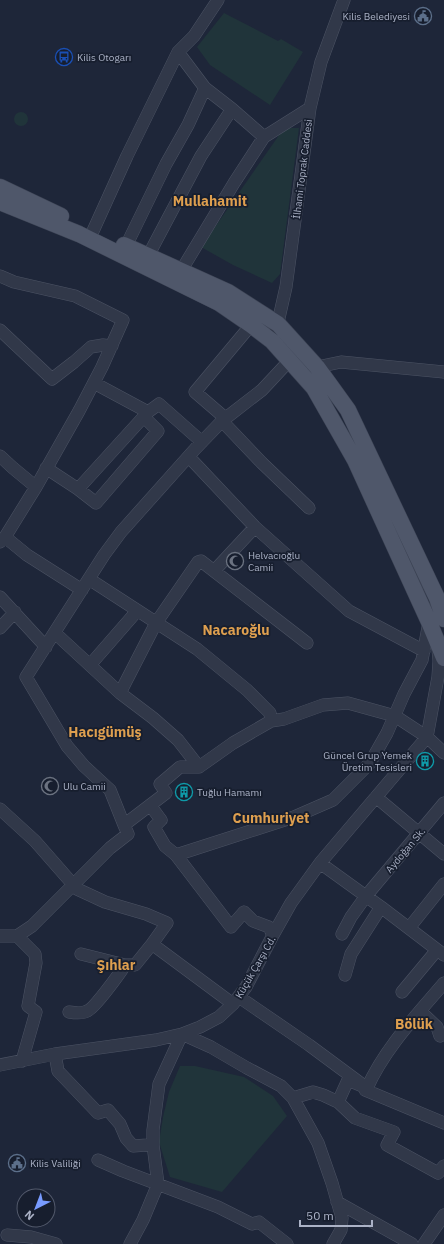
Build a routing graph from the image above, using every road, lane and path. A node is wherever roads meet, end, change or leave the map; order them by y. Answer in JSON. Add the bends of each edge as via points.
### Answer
{"nodes":[{"id":1,"x":218,"y":0,"type":"edge"},
{"id":2,"x":344,"y":0,"type":"edge"},
{"id":3,"x":178,"y":52,"type":"junction"},
{"id":4,"x":205,"y":88,"type":"junction"},
{"id":5,"x":310,"y":108,"type":"junction"},
{"id":6,"x":232,"y":109,"type":"junction"},
{"id":7,"x":264,"y":137,"type":"junction"},
{"id":8,"x":0,"y":187,"type":"edge"},
{"id":9,"x":0,"y":202,"type":"edge"},
{"id":10,"x":93,"y":231,"type":"junction"},
{"id":11,"x":126,"y":246,"type":"junction"},
{"id":12,"x":148,"y":256,"type":"junction"},
{"id":13,"x":181,"y":270,"type":"junction"},
{"id":14,"x":2,"y":279,"type":"edge"},
{"id":15,"x":257,"y":320,"type":"junction"},
{"id":16,"x":278,"y":324,"type":"junction"},
{"id":17,"x":0,"y":330,"type":"edge"},
{"id":18,"x":272,"y":341,"type":"junction"},
{"id":19,"x":112,"y":346,"type":"junction"},
{"id":20,"x":290,"y":360,"type":"junction"},
{"id":21,"x":317,"y":367,"type":"junction"},
{"id":22,"x":444,"y":372,"type":"edge"},
{"id":23,"x":94,"y":383,"type":"junction"},
{"id":24,"x":146,"y":415,"type":"junction"},
{"id":25,"x":222,"y":421,"type":"junction"},
{"id":26,"x":202,"y":442,"type":"junction"},
{"id":27,"x":0,"y":456,"type":"edge"},
{"id":28,"x":189,"y":456,"type":"junction"},
{"id":29,"x":46,"y":468,"type":"junction"},
{"id":30,"x":36,"y":487,"type":"junction"},
{"id":31,"x":78,"y":489,"type":"junction"},
{"id":32,"x":309,"y":508,"type":"dead end"},
{"id":33,"x":255,"y":527,"type":"junction"},
{"id":34,"x":3,"y":540,"type":"edge"},
{"id":35,"x":214,"y":571,"type":"junction"},
{"id":36,"x":89,"y":579,"type":"junction"},
{"id":37,"x":82,"y":590,"type":"junction"},
{"id":38,"x":442,"y":594,"type":"edge"},
{"id":39,"x":0,"y":597,"type":"edge"},
{"id":40,"x":421,"y":604,"type":"junction"},
{"id":41,"x":137,"y":611,"type":"junction"},
{"id":42,"x":14,"y":612,"type":"junction"},
{"id":43,"x":440,"y":618,"type":"edge"},
{"id":44,"x":156,"y":623,"type":"junction"},
{"id":45,"x":0,"y":628,"type":"edge"},
{"id":46,"x":55,"y":633,"type":"junction"},
{"id":47,"x":437,"y":640,"type":"junction"},
{"id":48,"x":307,"y":643,"type":"dead end"},
{"id":49,"x":46,"y":646,"type":"junction"},
{"id":50,"x":424,"y":651,"type":"junction"},
{"id":51,"x":444,"y":658,"type":"edge"},
{"id":52,"x":90,"y":665,"type":"junction"},
{"id":53,"x":120,"y":693,"type":"junction"},
{"id":54,"x":395,"y":716,"type":"junction"},
{"id":55,"x":271,"y":721,"type":"junction"},
{"id":56,"x":427,"y":737,"type":"junction"},
{"id":57,"x":444,"y":753,"type":"edge"},
{"id":58,"x":199,"y":766,"type":"junction"},
{"id":59,"x":376,"y":797,"type":"junction"},
{"id":60,"x":444,"y":803,"type":"edge"},
{"id":61,"x":150,"y":805,"type":"junction"},
{"id":62,"x":0,"y":809,"type":"edge"},
{"id":63,"x":124,"y":825,"type":"junction"},
{"id":64,"x":419,"y":833,"type":"junction"},
{"id":65,"x":444,"y":854,"type":"edge"},
{"id":66,"x":176,"y":855,"type":"junction"},
{"id":67,"x":320,"y":863,"type":"junction"},
{"id":68,"x":73,"y":884,"type":"junction"},
{"id":69,"x":444,"y":884,"type":"edge"},
{"id":70,"x":366,"y":896,"type":"junction"},
{"id":71,"x":381,"y":907,"type":"junction"},
{"id":72,"x":409,"y":928,"type":"junction"},
{"id":73,"x":342,"y":934,"type":"dead end"},
{"id":74,"x":273,"y":935,"type":"junction"},
{"id":75,"x":0,"y":936,"type":"edge"},
{"id":76,"x":18,"y":936,"type":"junction"},
{"id":77,"x":152,"y":944,"type":"junction"},
{"id":78,"x":440,"y":952,"type":"edge"},
{"id":79,"x":81,"y":954,"type":"dead end"},
{"id":80,"x":125,"y":965,"type":"junction"},
{"id":81,"x":345,"y":975,"type":"dead end"},
{"id":82,"x":444,"y":983,"type":"edge"},
{"id":83,"x":402,"y":992,"type":"dead end"},
{"id":84,"x":236,"y":1000,"type":"junction"},
{"id":85,"x":420,"y":1011,"type":"junction"},
{"id":86,"x":69,"y":1012,"type":"dead end"},
{"id":87,"x":182,"y":1034,"type":"junction"},
{"id":88,"x":440,"y":1036,"type":"dead end"},
{"id":89,"x":55,"y":1054,"type":"junction"},
{"id":90,"x":22,"y":1061,"type":"junction"},
{"id":91,"x":0,"y":1065,"type":"edge"},
{"id":92,"x":367,"y":1088,"type":"junction"},
{"id":93,"x":293,"y":1098,"type":"junction"},
{"id":94,"x":338,"y":1102,"type":"junction"},
{"id":95,"x":444,"y":1123,"type":"edge"},
{"id":96,"x":152,"y":1145,"type":"junction"},
{"id":97,"x":98,"y":1160,"type":"dead end"},
{"id":98,"x":444,"y":1166,"type":"edge"},
{"id":99,"x":158,"y":1184,"type":"junction"},
{"id":100,"x":337,"y":1202,"type":"junction"},
{"id":101,"x":444,"y":1215,"type":"edge"},
{"id":102,"x":7,"y":1237,"type":"edge"},
{"id":103,"x":56,"y":1244,"type":"edge"},
{"id":104,"x":130,"y":1244,"type":"edge"},
{"id":105,"x":287,"y":1244,"type":"edge"},
{"id":106,"x":334,"y":1244,"type":"edge"},
{"id":107,"x":412,"y":1244,"type":"edge"},
{"id":108,"x":424,"y":1244,"type":"edge"}],
"edges":[{"from":1,"to":3,"type":"street","via":[[194,36]]},
{"from":2,"to":5,"type":"street","name":"İlhami Toprak Caddesi","via":[[321,62]]},
{"from":3,"to":4,"type":"street"},
{"from":3,"to":10,"type":"street","via":[[126,156]]},
{"from":4,"to":6,"type":"street"},
{"from":4,"to":11,"type":"street"},
{"from":5,"to":7,"type":"street"},
{"from":5,"to":16,"type":"street","name":"İlhami Toprak Caddesi","via":[[293,242]]},
{"from":6,"to":7,"type":"street"},
{"from":6,"to":12,"type":"street","via":[[201,156]]},
{"from":7,"to":13,"type":"street"},
{"from":8,"to":10,"type":"main road"},
{"from":9,"to":15,"type":"main road","via":[[86,237],[219,304]]},
{"from":10,"to":11,"type":"main road"},
{"from":11,"to":12,"type":"main road"},
{"from":12,"to":13,"type":"main road"},
{"from":13,"to":15,"type":"main road","via":[[228,292]]},
{"from":14,"to":19,"type":"street","via":[[75,296],[123,320]]},
{"from":15,"to":16,"type":"main road"},
{"from":15,"to":18,"type":"main road"},
{"from":15,"to":25,"type":"street","via":[[195,392],[224,418]]},
{"from":16,"to":18,"type":"street","name":"İlhami Toprak Caddesi"},
{"from":16,"to":21,"type":"main road"},
{"from":17,"to":19,"type":"street","via":[[52,379],[91,347]]},
{"from":18,"to":20,"type":"main road"},
{"from":19,"to":23,"type":"street"},
{"from":20,"to":25,"type":"street","via":[[262,390]]},
{"from":20,"to":40,"type":"main road","via":[[314,388],[355,460]]},
{"from":21,"to":22,"type":"street","via":[[340,362]]},
{"from":21,"to":38,"type":"main road","via":[[348,410],[428,581]]},
{"from":23,"to":24,"type":"street"},
{"from":23,"to":29,"type":"street"},
{"from":24,"to":26,"type":"street","via":[[159,404]]},
{"from":24,"to":31,"type":"street"},
{"from":24,"to":31,"type":"street","via":[[158,431],[96,502]]},
{"from":25,"to":26,"type":"street"},
{"from":25,"to":32,"type":"street","via":[[262,464]]},
{"from":26,"to":28,"type":"street"},
{"from":27,"to":30,"type":"street"},
{"from":28,"to":33,"type":"street"},
{"from":28,"to":36,"type":"street","via":[[121,532]]},
{"from":29,"to":30,"type":"street"},
{"from":29,"to":31,"type":"street"},
{"from":30,"to":34,"type":"street"},
{"from":33,"to":35,"type":"street"},
{"from":33,"to":50,"type":"street","via":[[348,611]]},
{"from":34,"to":37,"type":"street"},
{"from":35,"to":44,"type":"street","via":[[201,561],[198,562]]},
{"from":35,"to":48,"type":"street"},
{"from":36,"to":37,"type":"street"},
{"from":36,"to":41,"type":"street"},
{"from":37,"to":46,"type":"street"},
{"from":38,"to":40,"type":"main road"},
{"from":38,"to":43,"type":"main road"},
{"from":39,"to":42,"type":"street"},
{"from":40,"to":43,"type":"main road"},
{"from":41,"to":44,"type":"street"},
{"from":41,"to":52,"type":"street"},
{"from":42,"to":45,"type":"street"},
{"from":42,"to":49,"type":"street"},
{"from":43,"to":47,"type":"main road"},
{"from":43,"to":50,"type":"street"},
{"from":44,"to":53,"type":"street"},
{"from":44,"to":55,"type":"street","via":[[197,649],[247,690],[270,713]]},
{"from":46,"to":49,"type":"street"},
{"from":46,"to":52,"type":"street"},
{"from":47,"to":51,"type":"main road"},
{"from":47,"to":56,"type":"street","via":[[438,677]]},
{"from":49,"to":63,"type":"street","via":[[26,677],[67,746],[110,790]]},
{"from":50,"to":54,"type":"street"},
{"from":52,"to":53,"type":"street"},
{"from":53,"to":58,"type":"street","via":[[178,740]]},
{"from":54,"to":55,"type":"street","via":[[348,703],[323,705]]},
{"from":54,"to":56,"type":"street"},
{"from":54,"to":66,"type":"street","via":[[370,763],[333,800],[294,816]]},
{"from":55,"to":58,"type":"street","via":[[233,742]]},
{"from":56,"to":57,"type":"street"},
{"from":56,"to":59,"type":"street","name":"Küçük Çarşı Cd."},
{"from":58,"to":61,"type":"street","via":[[180,767],[160,784],[166,793]]},
{"from":59,"to":64,"type":"street"},
{"from":59,"to":67,"type":"street","name":"Küçük Çarşı Cd."},
{"from":60,"to":64,"type":"street","name":"Aydoğan Sk."},
{"from":61,"to":63,"type":"street"},
{"from":61,"to":66,"type":"street","via":[[161,820],[154,827],[165,846]]},
{"from":62,"to":68,"type":"street","via":[[35,841]]},
{"from":63,"to":68,"type":"street","via":[[128,834]]},
{"from":64,"to":65,"type":"street"},
{"from":64,"to":70,"type":"street","name":"Aydoğan Sk."},
{"from":66,"to":74,"type":"street","via":[[231,927],[244,912],[253,922],[269,927]]},
{"from":67,"to":70,"type":"street"},
{"from":67,"to":74,"type":"street","name":"Küçük Çarşı Cd.","via":[[291,903]]},
{"from":68,"to":76,"type":"street","via":[[32,926]]},
{"from":68,"to":77,"type":"street","via":[[77,889],[105,902],[167,923]]},
{"from":69,"to":72,"type":"street"},
{"from":70,"to":71,"type":"street"},
{"from":70,"to":73,"type":"street","name":"Aydoğan Sk.","via":[[351,916]]},
{"from":71,"to":72,"type":"street"},
{"from":71,"to":81,"type":"street","via":[[351,954]]},
{"from":72,"to":78,"type":"street"},
{"from":74,"to":84,"type":"street","name":"Küçük Çarşı Cd.","via":[[246,987]]},
{"from":75,"to":76,"type":"street"},
{"from":76,"to":90,"type":"street","via":[[35,954],[36,963],[28,1006],[36,1012]]},
{"from":77,"to":80,"type":"street","via":[[135,965]]},
{"from":77,"to":84,"type":"street"},
{"from":78,"to":83,"type":"street"},
{"from":79,"to":80,"type":"street"},
{"from":80,"to":86,"type":"street","via":[[88,1011]]},
{"from":82,"to":85,"type":"street"},
{"from":84,"to":87,"type":"street","name":"Küçük Çarşı Cd.","via":[[219,1017]]},
{"from":84,"to":92,"type":"street","via":[[308,1045]]},
{"from":85,"to":88,"type":"street","via":[[437,1027]]},
{"from":85,"to":92,"type":"street","via":[[387,1053]]},
{"from":87,"to":89,"type":"street","name":"Küçük Çarşı Cd."},
{"from":87,"to":93,"type":"street","via":[[212,1047],[282,1086]]},
{"from":87,"to":96,"type":"street","via":[[159,1084]]},
{"from":89,"to":90,"type":"street","name":"Küçük Çarşı Cd."},
{"from":89,"to":96,"type":"street","via":[[58,1071],[98,1113],[108,1110],[120,1124],[132,1146]]},
{"from":90,"to":91,"type":"street","name":"Küçük Çarşı Cd."},
{"from":92,"to":94,"type":"street","via":[[348,1080]]},
{"from":92,"to":95,"type":"street","via":[[365,1090]]},
{"from":93,"to":94,"type":"street","via":[[314,1092]]},
{"from":93,"to":100,"type":"street","via":[[318,1143]]},
{"from":94,"to":98,"type":"street","via":[[355,1118],[394,1132],[388,1145],[438,1173]]},
{"from":96,"to":99,"type":"street"},
{"from":97,"to":99,"type":"street"},
{"from":99,"to":104,"type":"street"},
{"from":99,"to":105,"type":"street","via":[[218,1207],[252,1224],[259,1222]]},
{"from":100,"to":106,"type":"street","via":[[342,1218],[341,1230]]},
{"from":100,"to":107,"type":"street"},
{"from":101,"to":108,"type":"street"},
{"from":102,"to":103,"type":"street","via":[[31,1237]]}]}
